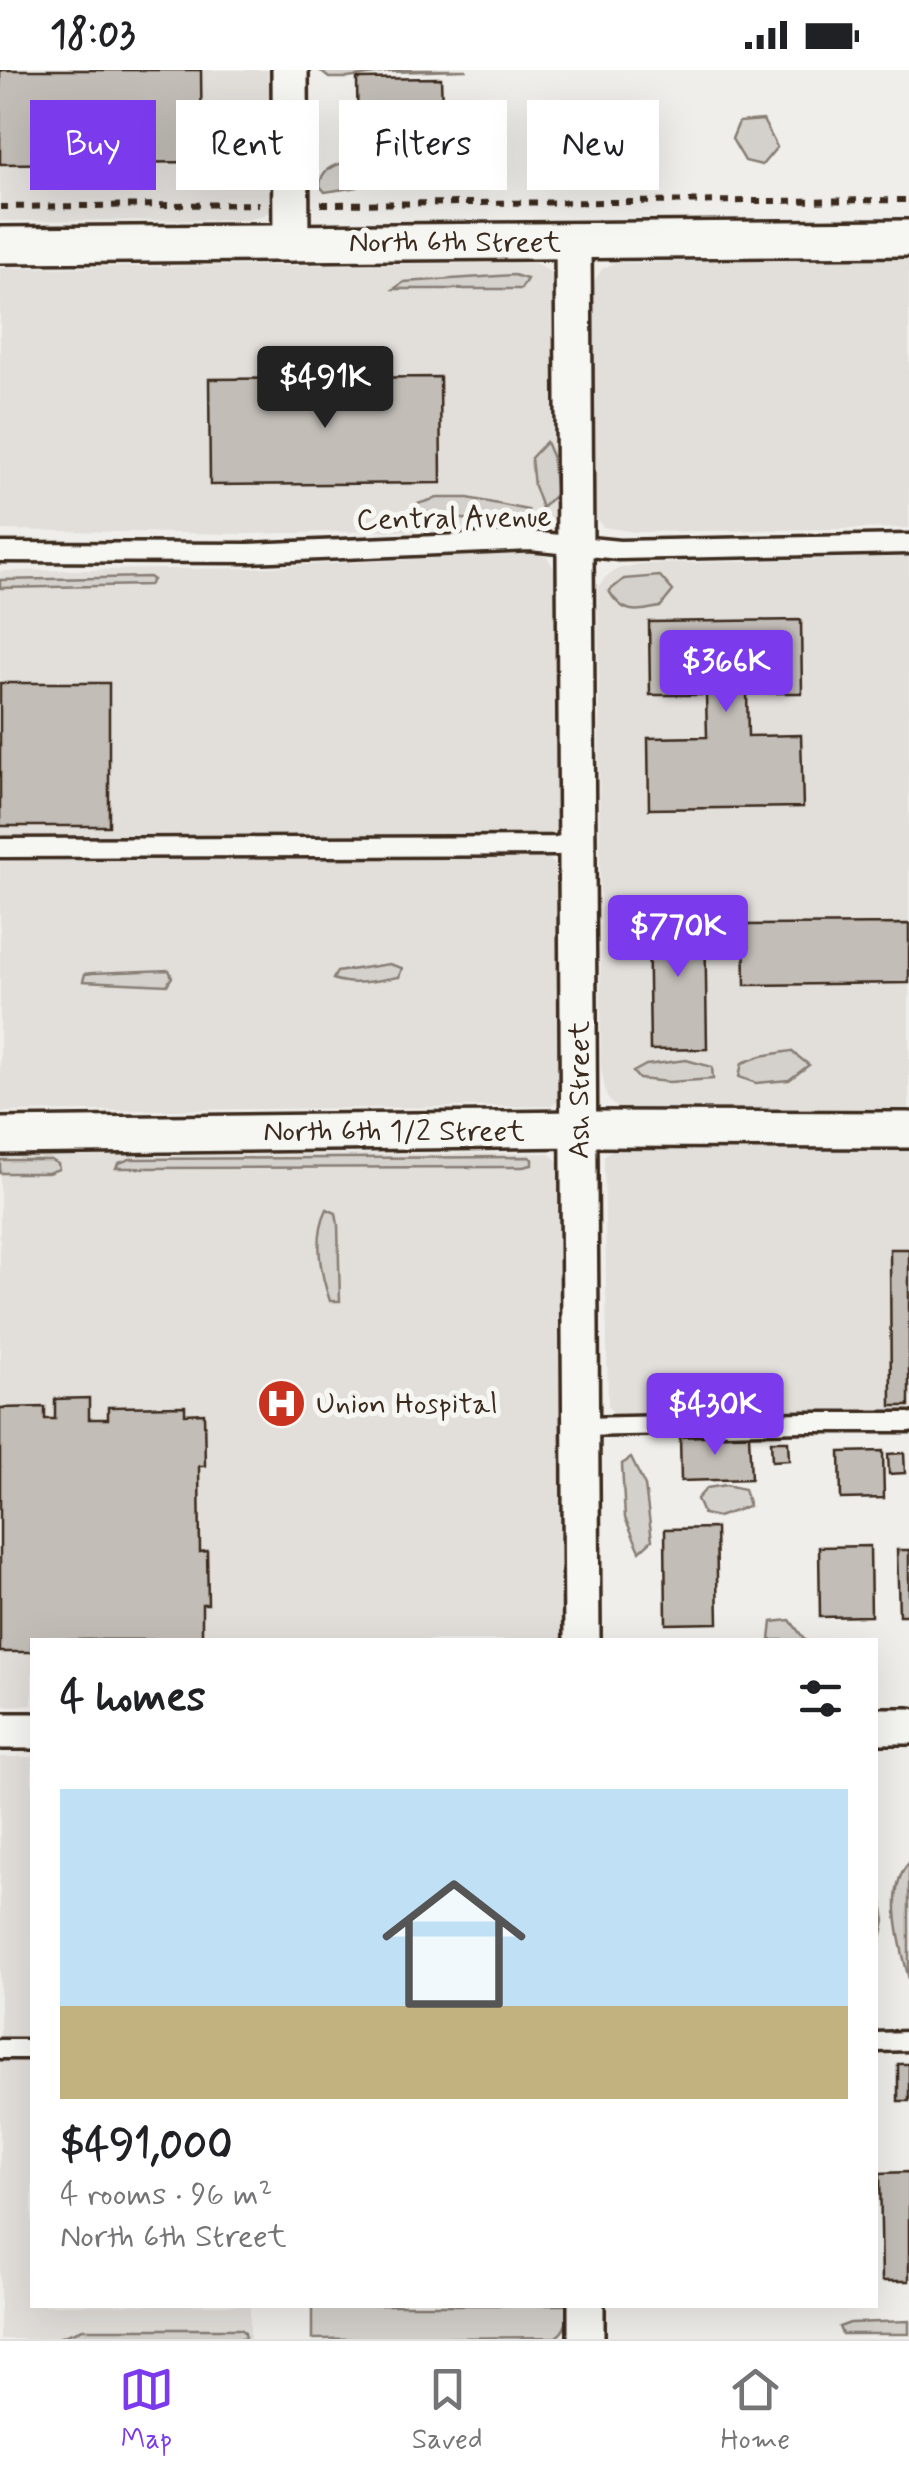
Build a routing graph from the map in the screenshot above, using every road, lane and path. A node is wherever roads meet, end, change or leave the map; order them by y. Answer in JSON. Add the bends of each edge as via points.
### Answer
{"nodes":[{"id":1,"x":290,"y":70,"type":"edge"},
{"id":2,"x":909,"y":200,"type":"edge"},
{"id":3,"x":292,"y":204,"type":"junction"},
{"id":4,"x":0,"y":207,"type":"edge"},
{"id":5,"x":909,"y":238,"type":"edge"},
{"id":6,"x":573,"y":241,"type":"junction"},
{"id":7,"x":291,"y":243,"type":"junction"},
{"id":8,"x":0,"y":245,"type":"edge"},
{"id":9,"x":909,"y":544,"type":"edge"},
{"id":10,"x":575,"y":546,"type":"junction"},
{"id":11,"x":0,"y":552,"type":"edge"},
{"id":12,"x":577,"y":840,"type":"junction"},
{"id":13,"x":0,"y":848,"type":"edge"},
{"id":14,"x":579,"y":1129,"type":"junction"},
{"id":15,"x":909,"y":1130,"type":"edge"},
{"id":16,"x":0,"y":1136,"type":"edge"},
{"id":17,"x":909,"y":1422,"type":"edge"},
{"id":18,"x":580,"y":1427,"type":"junction"},
{"id":19,"x":582,"y":1638,"type":"edge"},
{"id":20,"x":878,"y":1726,"type":"edge"},
{"id":21,"x":909,"y":1726,"type":"edge"},
{"id":22,"x":0,"y":1731,"type":"edge"},
{"id":23,"x":30,"y":1731,"type":"edge"},
{"id":24,"x":909,"y":2041,"type":"edge"},
{"id":25,"x":878,"y":2042,"type":"edge"},
{"id":26,"x":0,"y":2049,"type":"edge"},
{"id":27,"x":30,"y":2049,"type":"edge"},
{"id":28,"x":586,"y":2308,"type":"edge"},
{"id":29,"x":586,"y":2339,"type":"edge"}],
"edges":[{"from":1,"to":3,"type":"street"},
{"from":2,"to":3,"type":"path"},
{"from":3,"to":4,"type":"path"},
{"from":3,"to":7,"type":"street"},
{"from":5,"to":6,"type":"street","name":"North 6th Street"},
{"from":6,"to":7,"type":"street","name":"North 6th Street"},
{"from":6,"to":10,"type":"street","name":"Ash Street"},
{"from":7,"to":8,"type":"street","name":"North 6th Street"},
{"from":9,"to":10,"type":"lane","name":"Central Avenue"},
{"from":10,"to":11,"type":"lane","name":"Central Avenue","via":[[530,540],[249,552]]},
{"from":10,"to":12,"type":"street","name":"Ash Street"},
{"from":12,"to":13,"type":"lane","via":[[557,846]]},
{"from":12,"to":14,"type":"street","name":"Ash Street"},
{"from":14,"to":15,"type":"street","name":"North 6th 1/2 Street"},
{"from":14,"to":16,"type":"street","name":"North 6th 1/2 Street"},
{"from":14,"to":18,"type":"street","name":"Ash Street"},
{"from":17,"to":18,"type":"lane"},
{"from":18,"to":19,"type":"street","name":"Ash Street"},
{"from":20,"to":21,"type":"street"},
{"from":22,"to":23,"type":"street"},
{"from":24,"to":25,"type":"lane"},
{"from":26,"to":27,"type":"lane"},
{"from":28,"to":29,"type":"street"}]}
